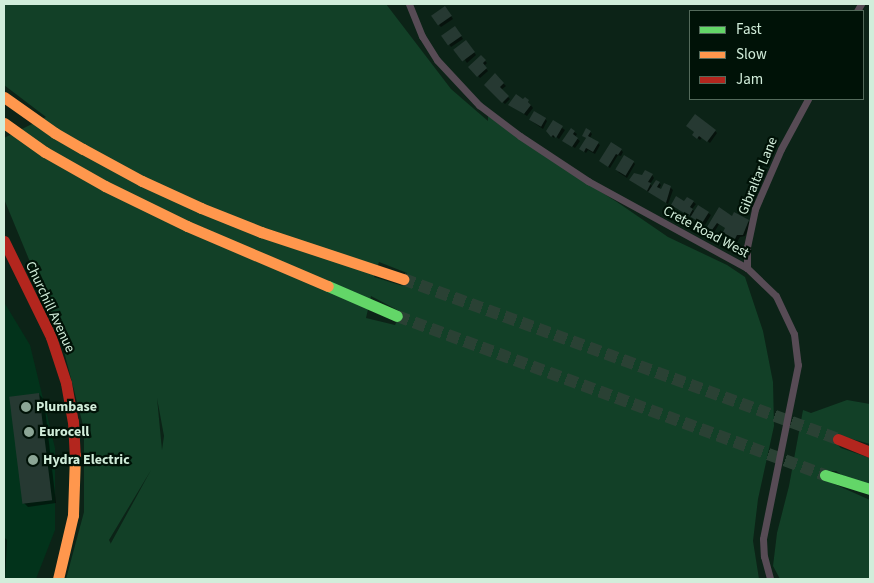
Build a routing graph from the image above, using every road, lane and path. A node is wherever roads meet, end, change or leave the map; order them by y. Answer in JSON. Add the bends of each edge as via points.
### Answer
{"nodes":[{"id":1,"x":409,"y":4,"type":"edge"},
{"id":2,"x":4,"y":97,"type":"edge"},
{"id":3,"x":807,"y":100,"type":"edge"},
{"id":4,"x":4,"y":123,"type":"edge"},
{"id":5,"x":4,"y":240,"type":"edge"},
{"id":6,"x":6,"y":252,"type":"edge"},
{"id":7,"x":747,"y":268,"type":"junction"},
{"id":8,"x":403,"y":279,"type":"tunnel mouth"},
{"id":9,"x":396,"y":316,"type":"tunnel mouth"},
{"id":10,"x":838,"y":439,"type":"tunnel mouth"},
{"id":11,"x":870,"y":452,"type":"edge"},
{"id":12,"x":825,"y":474,"type":"tunnel mouth"},
{"id":13,"x":870,"y":489,"type":"edge"},
{"id":14,"x":58,"y":579,"type":"edge"},
{"id":15,"x":770,"y":579,"type":"edge"}],
"edges":[{"from":1,"to":7,"type":"street","name":"Crete Road West","via":[[422,36],[437,60],[479,105],[588,181]]},
{"from":2,"to":8,"type":"highway","bridge":true,"via":[[83,149],[201,208],[260,232]]},
{"from":3,"to":7,"type":"street","name":"Gibraltar Lane","via":[[781,149],[755,209],[747,248]]},
{"from":4,"to":9,"type":"highway","bridge":true,"via":[[44,152],[133,200]]},
{"from":5,"to":6,"type":"highway","name":"Churchill Avenue"},
{"from":6,"to":14,"type":"highway","name":"Churchill Avenue","via":[[51,337],[66,383],[73,421],[76,468],[73,515]]},
{"from":7,"to":15,"type":"street","name":"Crete Road West","via":[[776,296],[789,320],[798,349],[797,382],[763,539]]},
{"from":10,"to":11,"type":"highway"},
{"from":12,"to":13,"type":"highway"}]}
